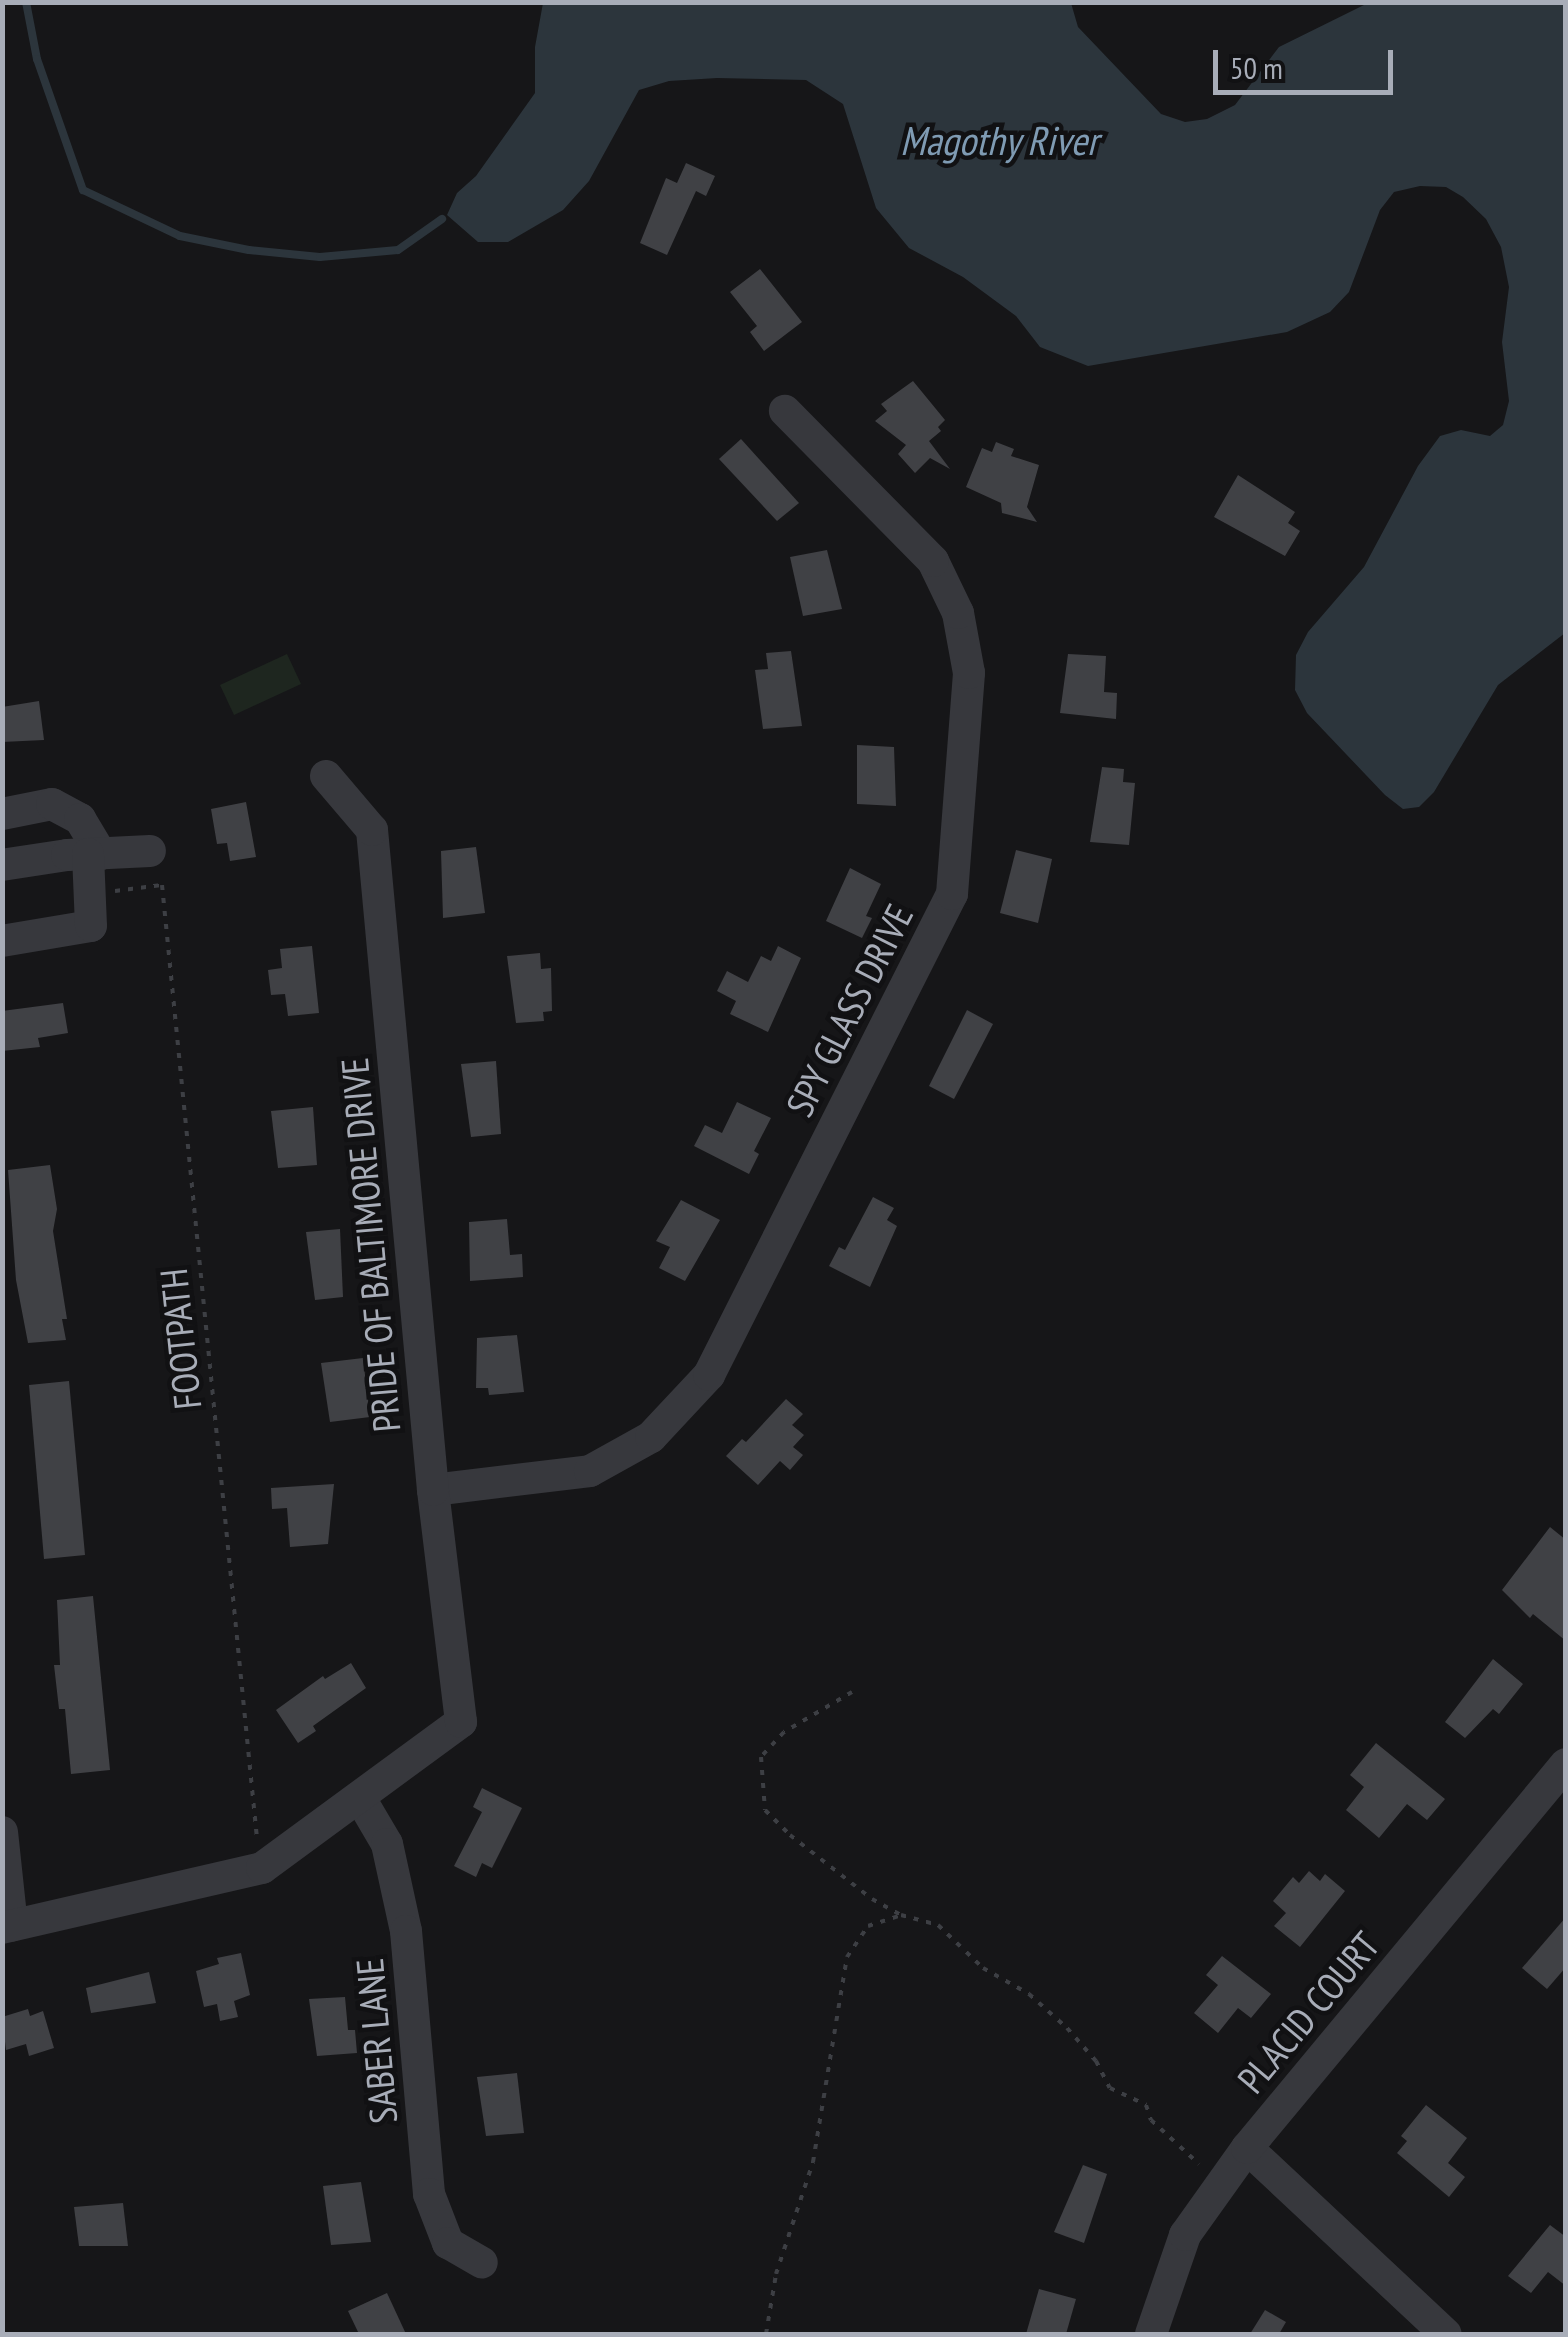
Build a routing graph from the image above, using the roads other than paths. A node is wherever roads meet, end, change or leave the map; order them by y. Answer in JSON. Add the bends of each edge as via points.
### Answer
{"nodes":[{"id":1,"x":785,"y":410,"type":"dead end"},
{"id":2,"x":326,"y":776,"type":"dead end"},
{"id":3,"x":2,"y":814,"type":"edge"},
{"id":4,"x":150,"y":851,"type":"dead end"},
{"id":5,"x":94,"y":854,"type":"junction"},
{"id":6,"x":2,"y":865,"type":"edge"},
{"id":7,"x":2,"y":941,"type":"edge"},
{"id":8,"x":433,"y":1490,"type":"junction"},
{"id":9,"x":1566,"y":1764,"type":"edge"},
{"id":10,"x":360,"y":1798,"type":"junction"},
{"id":11,"x":2,"y":1832,"type":"edge"},
{"id":12,"x":7,"y":1927,"type":"edge"},
{"id":13,"x":1247,"y":2148,"type":"junction"},
{"id":14,"x":482,"y":2263,"type":"dead end"},
{"id":15,"x":1151,"y":2334,"type":"edge"},
{"id":16,"x":1446,"y":2334,"type":"edge"}],
"edges":[{"from":1,"to":8,"type":"street","name":"SPY GLASS DRIVE","via":[[933,561],[958,613],[969,673],[952,894],[709,1376],[651,1436],[590,1471]]},
{"from":2,"to":8,"type":"street","name":"PRIDE OF BALTIMORE DRIVE","via":[[372,830]]},
{"from":3,"to":5,"type":"street","via":[[52,804],[80,819]]},
{"from":4,"to":5,"type":"street"},
{"from":5,"to":6,"type":"street"},
{"from":5,"to":7,"type":"street","via":[[91,926]]},
{"from":8,"to":10,"type":"street","name":"PRIDE OF BALTIMORE DRIVE","via":[[461,1722]]},
{"from":9,"to":13,"type":"street","name":"PLACID COURT"},
{"from":10,"to":12,"type":"street","via":[[262,1868]]},
{"from":10,"to":14,"type":"street","name":"SABER LANE","via":[[386,1844],[406,1931],[429,2194],[448,2242]]},
{"from":11,"to":12,"type":"street"},
{"from":13,"to":15,"type":"street","name":"PLACID COURT","via":[[1185,2234]]},
{"from":13,"to":16,"type":"street"}]}
